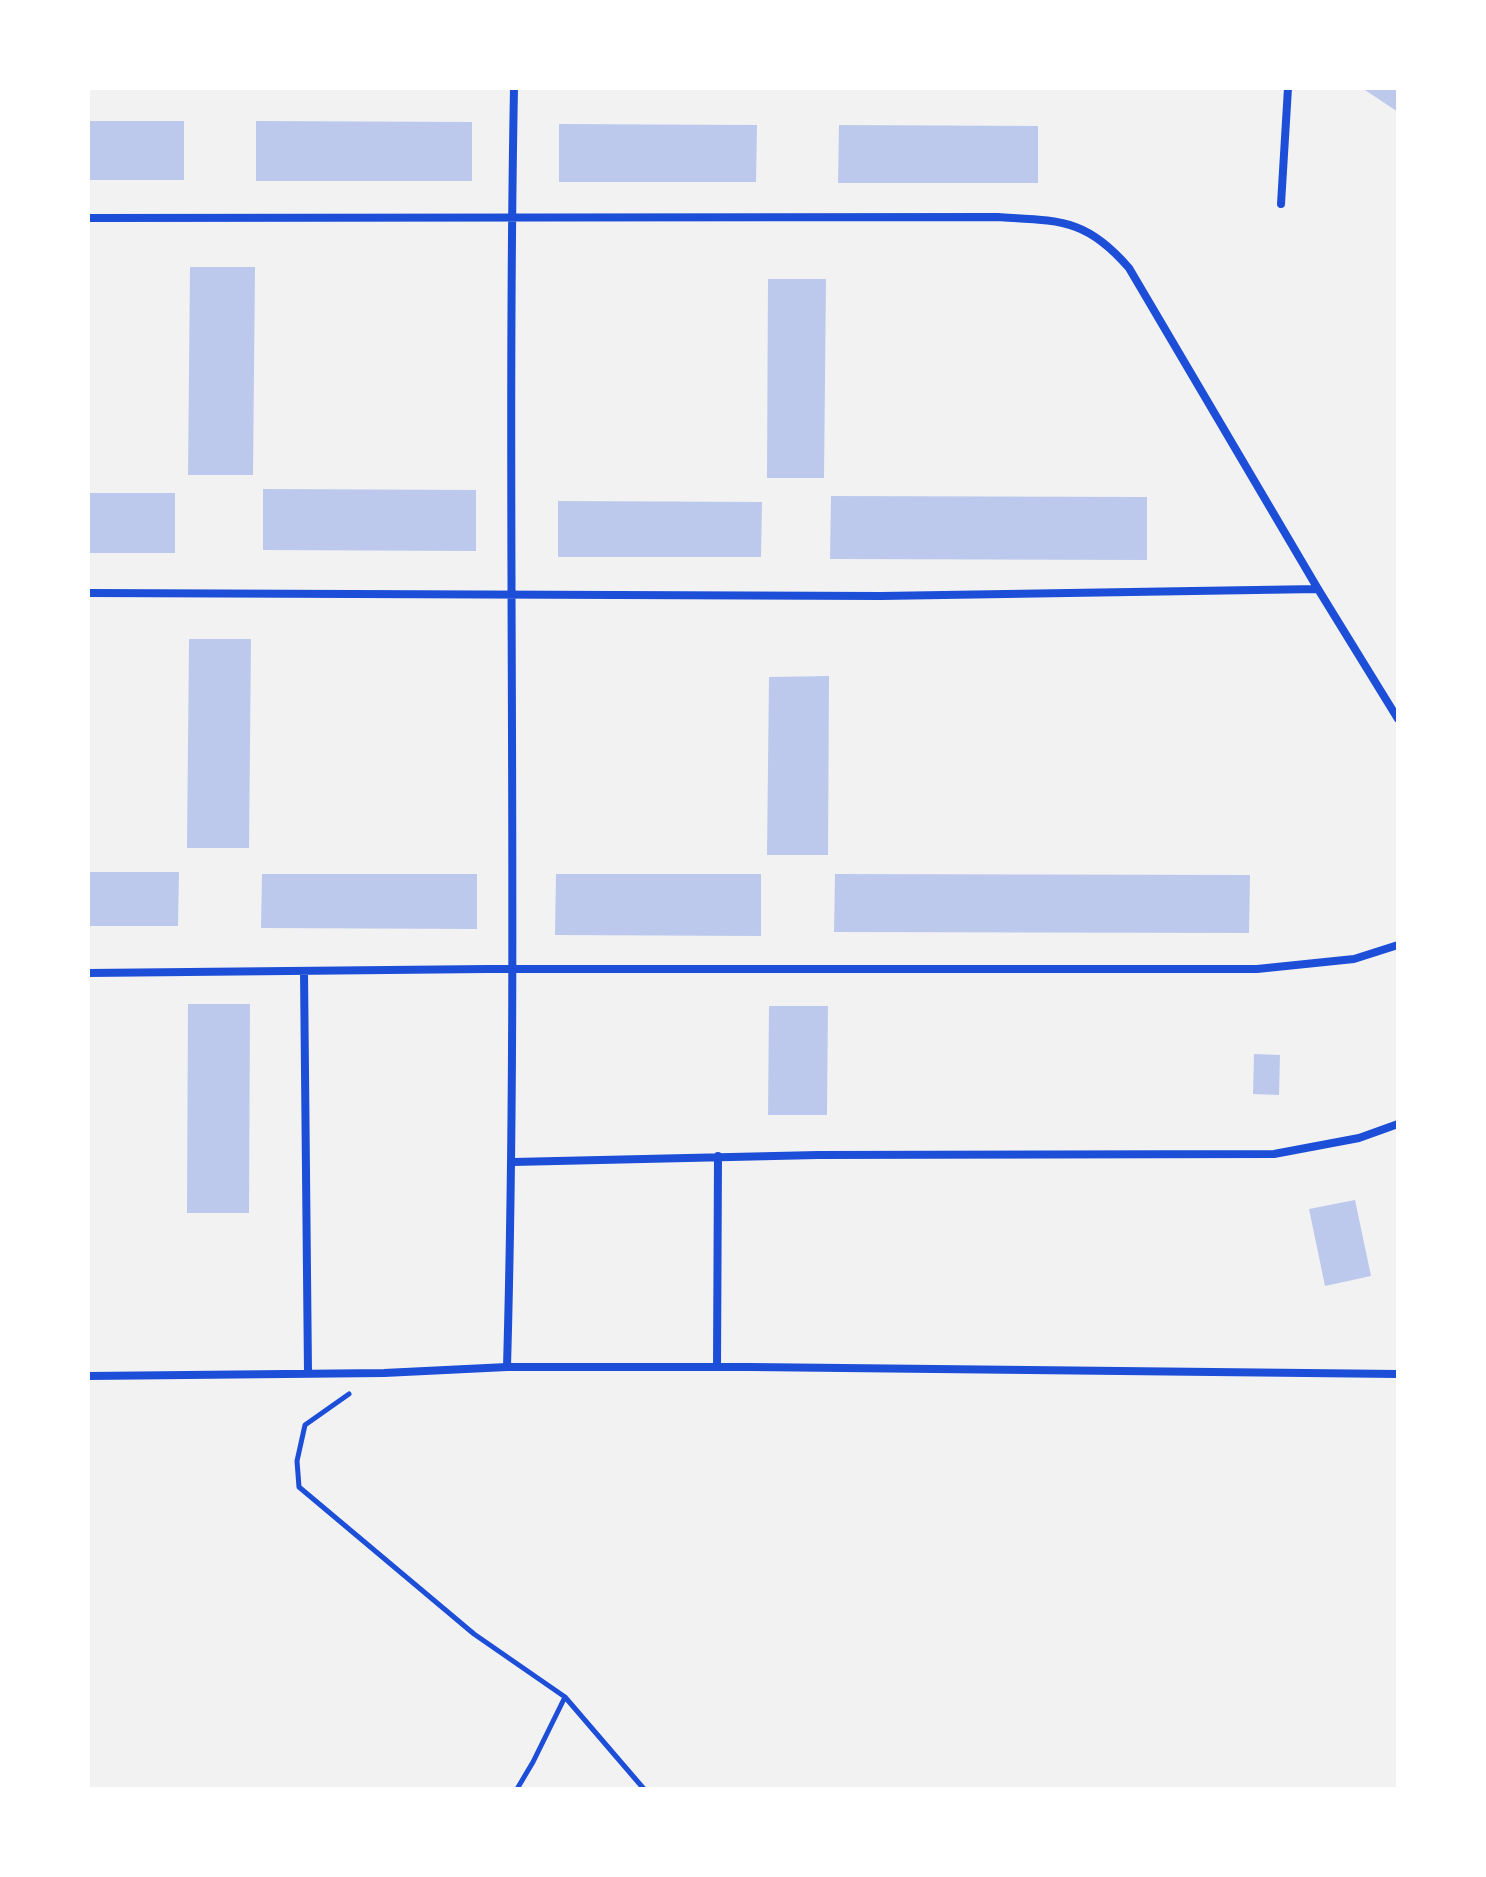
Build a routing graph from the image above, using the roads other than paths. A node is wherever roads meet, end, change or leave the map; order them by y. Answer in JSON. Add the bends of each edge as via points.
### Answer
{"nodes":[{"id":1,"x":514,"y":88,"type":"edge"},
{"id":2,"x":1288,"y":88,"type":"edge"},
{"id":3,"x":1281,"y":204,"type":"dead end"},
{"id":4,"x":512,"y":217,"type":"junction"},
{"id":5,"x":88,"y":218,"type":"edge"},
{"id":6,"x":1318,"y":589,"type":"junction"},
{"id":7,"x":88,"y":593,"type":"edge"},
{"id":8,"x":511,"y":593,"type":"junction"},
{"id":9,"x":1398,"y":719,"type":"edge"},
{"id":10,"x":1398,"y":945,"type":"edge"},
{"id":11,"x":514,"y":969,"type":"junction"},
{"id":12,"x":304,"y":971,"type":"junction"},
{"id":13,"x":88,"y":973,"type":"edge"},
{"id":14,"x":1398,"y":1124,"type":"edge"},
{"id":15,"x":718,"y":1156,"type":"junction"},
{"id":16,"x":513,"y":1162,"type":"junction"},
{"id":17,"x":507,"y":1367,"type":"junction"},
{"id":18,"x":717,"y":1367,"type":"junction"},
{"id":19,"x":308,"y":1373,"type":"junction"},
{"id":20,"x":1398,"y":1374,"type":"edge"},
{"id":21,"x":88,"y":1376,"type":"edge"}],
"edges":[{"from":1,"to":4,"type":"street"},
{"from":2,"to":3,"type":"street"},
{"from":4,"to":5,"type":"street"},
{"from":4,"to":6,"type":"street","via":[[998,217],[1062,221],[1093,234],[1129,268]]},
{"from":4,"to":8,"type":"street"},
{"from":6,"to":8,"type":"street","via":[[881,596]]},
{"from":6,"to":9,"type":"street"},
{"from":7,"to":8,"type":"street"},
{"from":8,"to":11,"type":"street"},
{"from":10,"to":11,"type":"street","via":[[1354,959],[1257,969]]},
{"from":11,"to":12,"type":"street"},
{"from":11,"to":16,"type":"street"},
{"from":12,"to":13,"type":"street"},
{"from":12,"to":19,"type":"street"},
{"from":14,"to":15,"type":"street","via":[[1359,1138],[1274,1154]]},
{"from":15,"to":16,"type":"street"},
{"from":15,"to":18,"type":"street"},
{"from":16,"to":17,"type":"street"},
{"from":17,"to":18,"type":"street"},
{"from":17,"to":19,"type":"street"},
{"from":18,"to":20,"type":"street"},
{"from":19,"to":21,"type":"street"}]}
